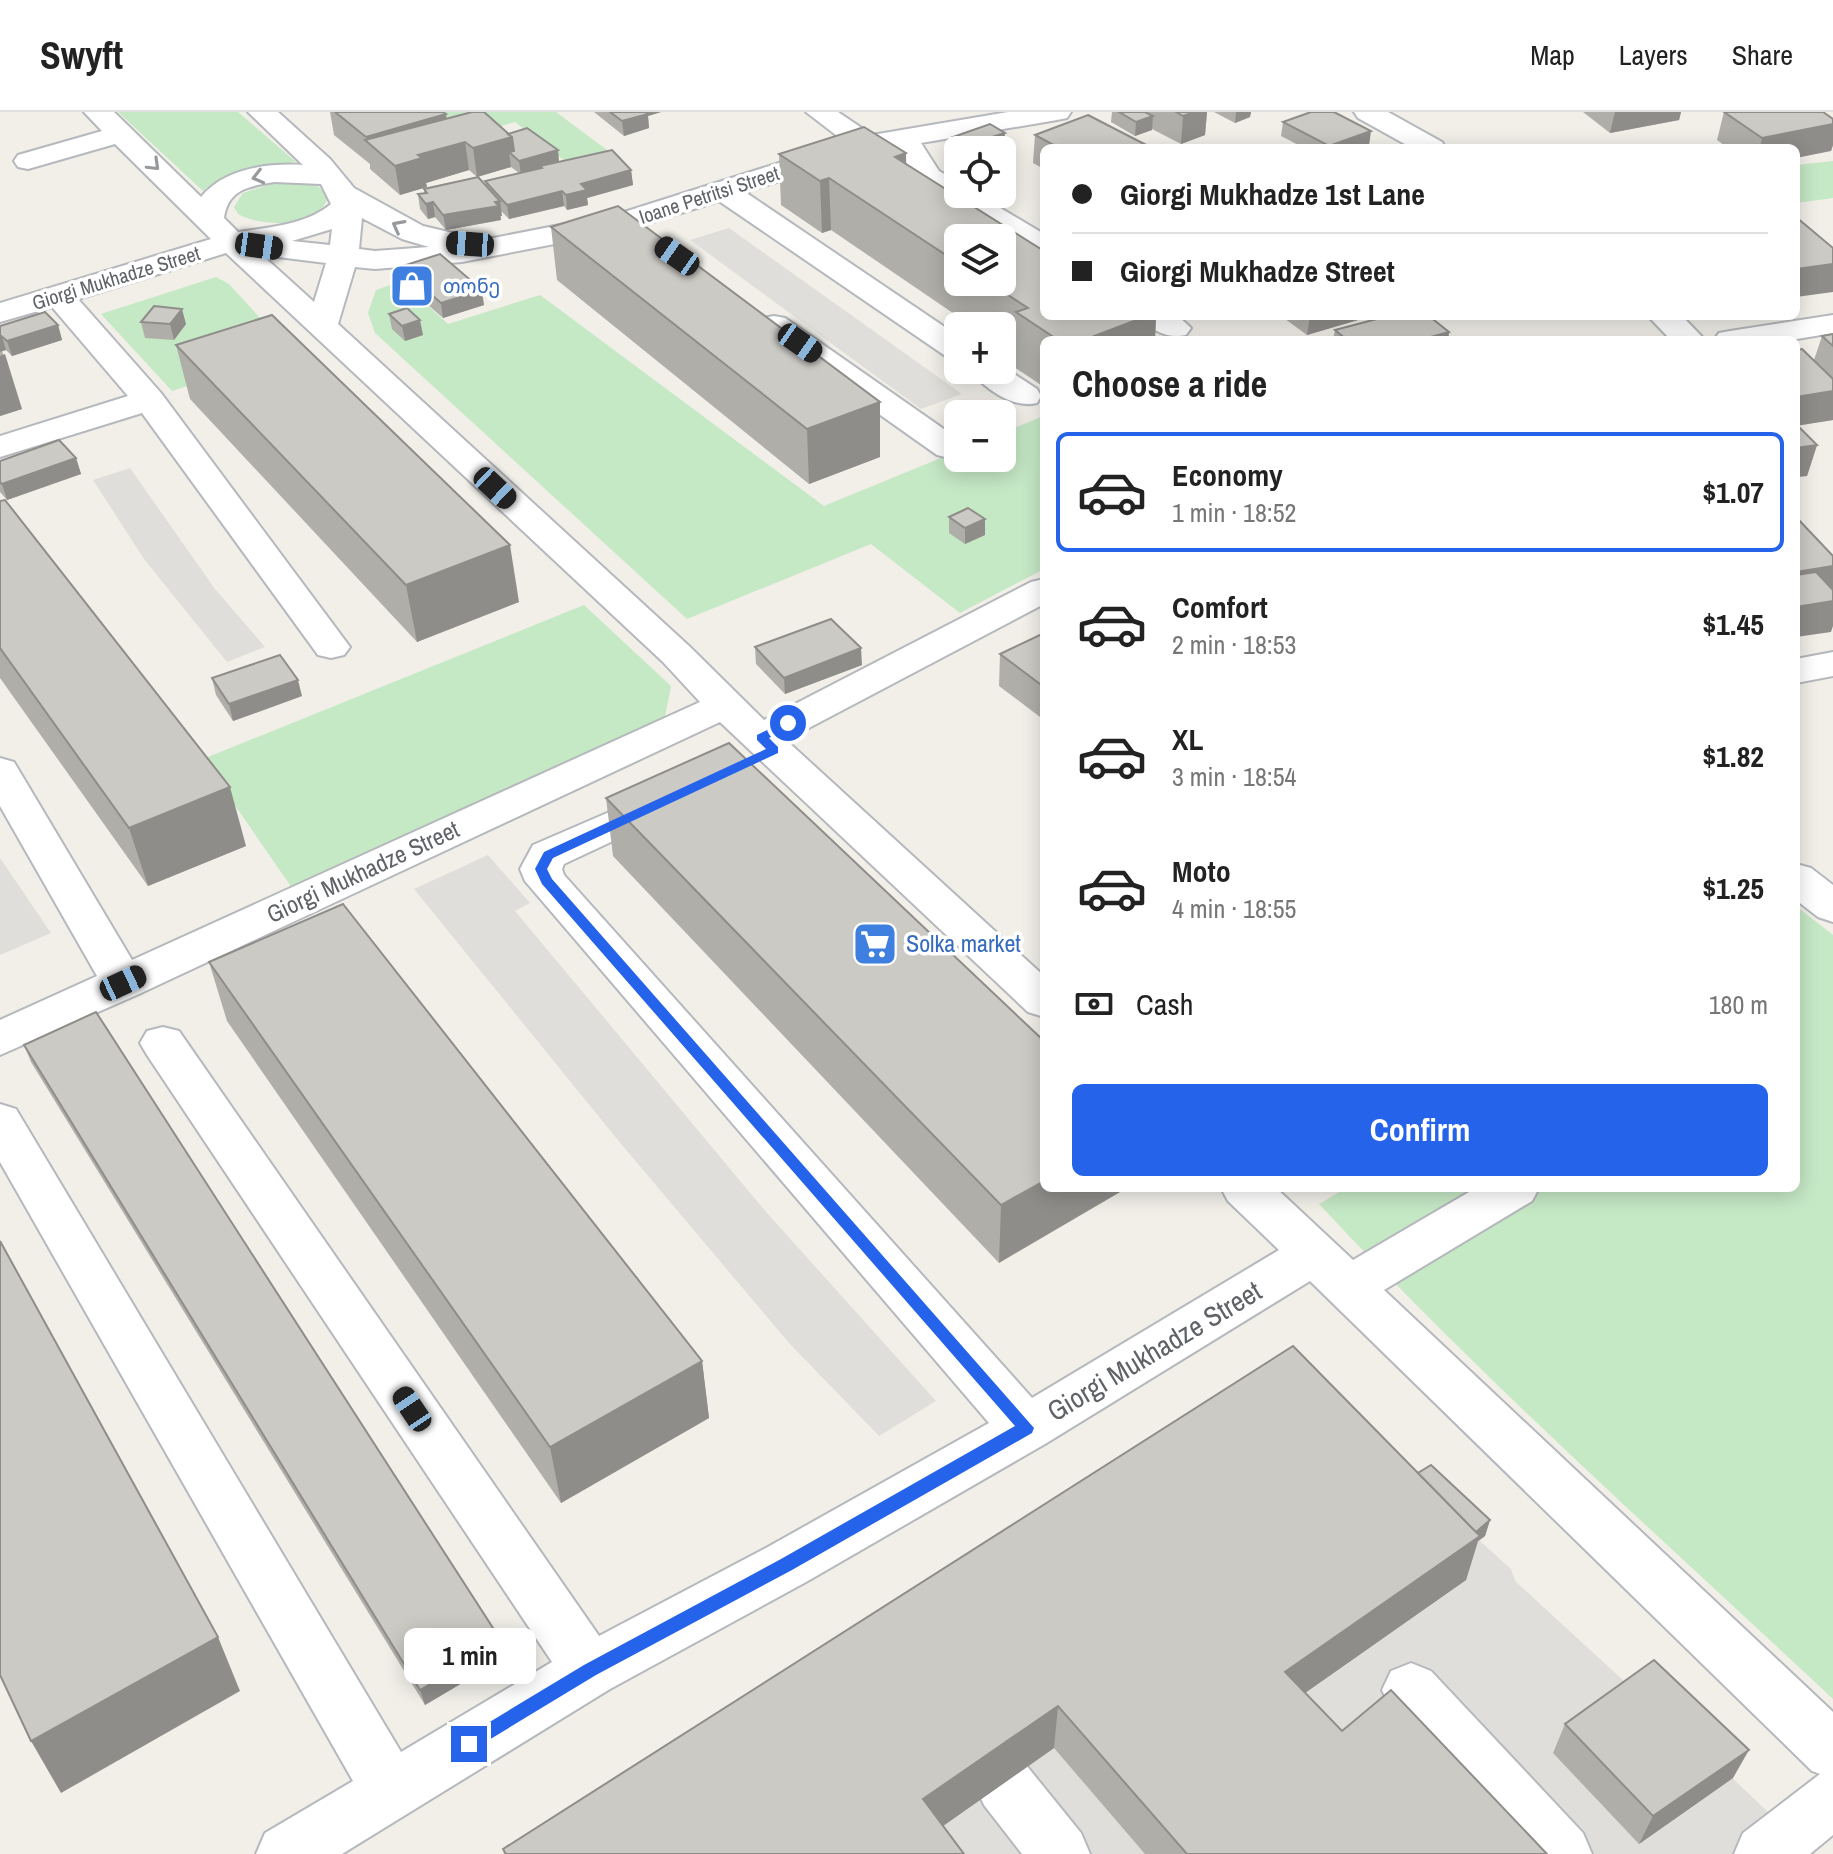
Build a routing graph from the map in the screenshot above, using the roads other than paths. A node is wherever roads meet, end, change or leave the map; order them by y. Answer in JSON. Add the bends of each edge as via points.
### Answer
{"nodes":[{"id":1,"x":98,"y":112,"type":"edge"},
{"id":2,"x":262,"y":112,"type":"edge"},
{"id":3,"x":820,"y":112,"type":"edge"},
{"id":4,"x":1057,"y":112,"type":"edge"},
{"id":5,"x":1368,"y":112,"type":"edge"},
{"id":6,"x":121,"y":134,"type":"junction"},
{"id":7,"x":904,"y":138,"type":"junction"},
{"id":8,"x":867,"y":144,"type":"junction"},
{"id":9,"x":1425,"y":144,"type":"edge"},
{"id":10,"x":28,"y":161,"type":"dead end"},
{"id":11,"x":722,"y":190,"type":"junction"},
{"id":12,"x":339,"y":192,"type":"junction"},
{"id":13,"x":209,"y":219,"type":"junction"},
{"id":14,"x":627,"y":221,"type":"junction"},
{"id":15,"x":653,"y":239,"type":"edge"},
{"id":16,"x":231,"y":242,"type":"junction"},
{"id":17,"x":1040,"y":245,"type":"edge"},
{"id":18,"x":501,"y":246,"type":"junction"},
{"id":19,"x":341,"y":258,"type":"junction"},
{"id":20,"x":60,"y":297,"type":"junction"},
{"id":21,"x":756,"y":312,"type":"edge"},
{"id":22,"x":0,"y":313,"type":"edge"},
{"id":23,"x":1668,"y":320,"type":"edge"},
{"id":24,"x":1833,"y":324,"type":"edge"},
{"id":25,"x":322,"y":327,"type":"junction"},
{"id":26,"x":1685,"y":336,"type":"edge"},
{"id":27,"x":1756,"y":336,"type":"edge"},
{"id":28,"x":944,"y":341,"type":"edge"},
{"id":29,"x":1007,"y":384,"type":"edge"},
{"id":30,"x":1025,"y":396,"type":"dead end"},
{"id":31,"x":149,"y":400,"type":"junction"},
{"id":32,"x":944,"y":444,"type":"edge"},
{"id":33,"x":0,"y":447,"type":"edge"},
{"id":34,"x":1040,"y":592,"type":"edge"},
{"id":35,"x":331,"y":647,"type":"dead end"},
{"id":36,"x":1833,"y":664,"type":"edge"},
{"id":37,"x":1800,"y":670,"type":"edge"},
{"id":38,"x":725,"y":705,"type":"junction"},
{"id":39,"x":768,"y":744,"type":"junction"},
{"id":40,"x":0,"y":771,"type":"edge"},
{"id":41,"x":123,"y":983,"type":"junction"},
{"id":42,"x":1040,"y":997,"type":"edge"},
{"id":43,"x":0,"y":1039,"type":"edge"},
{"id":44,"x":163,"y":1043,"type":"dead end"},
{"id":45,"x":0,"y":1121,"type":"edge"},
{"id":46,"x":1249,"y":1192,"type":"edge"},
{"id":47,"x":1506,"y":1192,"type":"edge"},
{"id":48,"x":1332,"y":1270,"type":"junction"},
{"id":49,"x":1026,"y":1428,"type":"junction"},
{"id":50,"x":590,"y":1670,"type":"junction"},
{"id":51,"x":1411,"y":1690,"type":"dead end"},
{"id":52,"x":1833,"y":1751,"type":"edge"},
{"id":53,"x":1005,"y":1785,"type":"edge"},
{"id":54,"x":391,"y":1791,"type":"junction"},
{"id":55,"x":1833,"y":1797,"type":"edge"},
{"id":56,"x":286,"y":1854,"type":"edge"},
{"id":57,"x":1060,"y":1854,"type":"edge"},
{"id":58,"x":1562,"y":1854,"type":"edge"},
{"id":59,"x":1764,"y":1854,"type":"edge"}],
"edges":[{"from":1,"to":6,"type":"street","name":"Giorgi Mukhadze Street"},
{"from":2,"to":12,"type":"street"},
{"from":3,"to":8,"type":"street"},
{"from":4,"to":7,"type":"street","name":"Ioane Petritsi Street"},
{"from":5,"to":9,"type":"street"},
{"from":6,"to":10,"type":"street"},
{"from":6,"to":13,"type":"street","name":"Giorgi Mukhadze Street","one_way":true},
{"from":7,"to":8,"type":"street","name":"Ioane Petritsi Street"},
{"from":7,"to":17,"type":"street","via":[[929,177]]},
{"from":8,"to":11,"type":"street","name":"Ioane Petritsi Street"},
{"from":11,"to":14,"type":"street","name":"Ioane Petritsi Street"},
{"from":11,"to":28,"type":"street"},
{"from":12,"to":13,"type":"street","name":"Giorgi Mukhadze Street","one_way":true,"via":[[285,172],[245,180],[214,198]]},
{"from":12,"to":16,"type":"street","name":"Giorgi Mukhadze Street","via":[[331,219],[302,230]]},
{"from":18,"to":12,"type":"street","name":"Ioane Petritsi Street","one_way":true,"via":[[417,235]]},
{"from":12,"to":19,"type":"street","via":[[347,227]]},
{"from":13,"to":16,"type":"street","name":"Giorgi Mukhadze Street"},
{"from":14,"to":15,"type":"street"},
{"from":14,"to":18,"type":"street","name":"Ioane Petritsi Street"},
{"from":16,"to":19,"type":"street","name":"Ioane Petritsi Street"},
{"from":16,"to":20,"type":"street","name":"Giorgi Mukhadze Street"},
{"from":16,"to":25,"type":"street","name":"Giorgi Mukhadze Street"},
{"from":18,"to":19,"type":"street","name":"Ioane Petritsi Street","via":[[414,259]]},
{"from":19,"to":25,"type":"street"},
{"from":20,"to":22,"type":"street","name":"Giorgi Mukhadze Street"},
{"from":20,"to":31,"type":"street"},
{"from":21,"to":32,"type":"street"},
{"from":23,"to":26,"type":"street"},
{"from":24,"to":27,"type":"street"},
{"from":25,"to":38,"type":"street","name":"Giorgi Mukhadze Street"},
{"from":29,"to":30,"type":"street"},
{"from":31,"to":33,"type":"street"},
{"from":31,"to":35,"type":"street"},
{"from":34,"to":39,"type":"street"},
{"from":36,"to":37,"type":"street"},
{"from":38,"to":39,"type":"street","name":"Giorgi Mukhadze Street"},
{"from":38,"to":41,"type":"street","name":"Giorgi Mukhadze Street"},
{"from":39,"to":42,"type":"street","name":"Giorgi Mukhadze Street"},
{"from":39,"to":49,"type":"street","via":[[715,777],[548,855],[541,869],[546,881]]},
{"from":40,"to":41,"type":"street"},
{"from":41,"to":43,"type":"street","name":"Giorgi Mukhadze Street"},
{"from":44,"to":50,"type":"street"},
{"from":45,"to":54,"type":"street"},
{"from":46,"to":48,"type":"street"},
{"from":47,"to":48,"type":"street","name":"Giorgi Mukhadze Street"},
{"from":48,"to":49,"type":"street","name":"Giorgi Mukhadze Street"},
{"from":48,"to":52,"type":"street"},
{"from":49,"to":50,"type":"street","name":"Giorgi Mukhadze Street"},
{"from":50,"to":54,"type":"street","name":"Giorgi Mukhadze Street"},
{"from":51,"to":58,"type":"street"},
{"from":53,"to":57,"type":"street"},
{"from":54,"to":56,"type":"street","name":"Giorgi Mukhadze Street"},
{"from":55,"to":59,"type":"street"}]}
